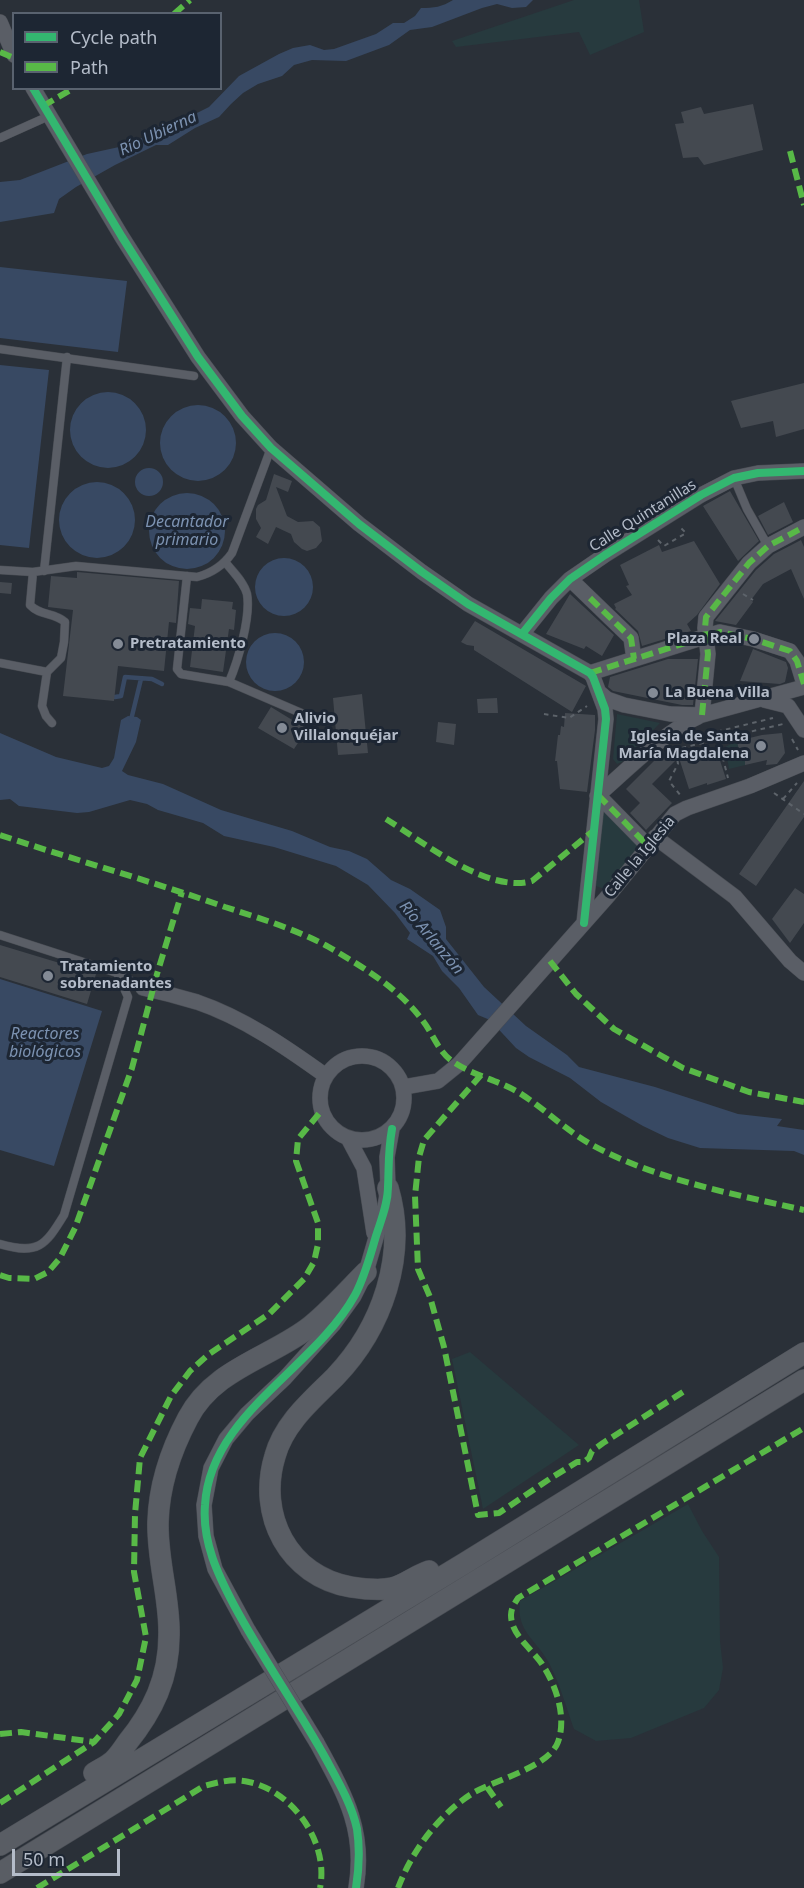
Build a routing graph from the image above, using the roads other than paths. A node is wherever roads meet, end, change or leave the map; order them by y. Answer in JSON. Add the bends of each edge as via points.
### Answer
{"nodes":[{"id":1,"x":0,"y":22,"type":"edge"},
{"id":2,"x":12,"y":50,"type":"edge"},
{"id":3,"x":34,"y":90,"type":"edge"},
{"id":4,"x":49,"y":116,"type":"junction"},
{"id":5,"x":0,"y":138,"type":"edge"},
{"id":6,"x":0,"y":349,"type":"edge"},
{"id":7,"x":68,"y":357,"type":"junction"},
{"id":8,"x":194,"y":376,"type":"dead end"},
{"id":9,"x":271,"y":448,"type":"junction"},
{"id":10,"x":804,"y":471,"type":"edge"},
{"id":11,"x":734,"y":478,"type":"junction"},
{"id":12,"x":804,"y":527,"type":"edge"},
{"id":13,"x":768,"y":546,"type":"junction"},
{"id":14,"x":226,"y":562,"type":"junction"},
{"id":15,"x":0,"y":570,"type":"edge"},
{"id":16,"x":44,"y":571,"type":"junction"},
{"id":17,"x":33,"y":572,"type":"junction"},
{"id":18,"x":187,"y":576,"type":"junction"},
{"id":19,"x":570,"y":579,"type":"junction"},
{"id":20,"x":522,"y":634,"type":"junction"},
{"id":21,"x":706,"y":636,"type":"junction"},
{"id":22,"x":634,"y":659,"type":"junction"},
{"id":23,"x":0,"y":663,"type":"edge"},
{"id":24,"x":47,"y":672,"type":"junction"},
{"id":25,"x":590,"y":673,"type":"junction"},
{"id":26,"x":229,"y":682,"type":"junction"},
{"id":27,"x":800,"y":688,"type":"edge"},
{"id":28,"x":761,"y":699,"type":"junction"},
{"id":29,"x":604,"y":701,"type":"junction"},
{"id":30,"x":788,"y":706,"type":"junction"},
{"id":31,"x":666,"y":714,"type":"junction"},
{"id":32,"x":702,"y":715,"type":"junction"},
{"id":33,"x":308,"y":716,"type":"dead end"},
{"id":34,"x":52,"y":723,"type":"dead end"},
{"id":35,"x":804,"y":730,"type":"edge"},
{"id":36,"x":674,"y":740,"type":"junction"},
{"id":37,"x":803,"y":760,"type":"edge"},
{"id":38,"x":601,"y":763,"type":"junction"},
{"id":39,"x":623,"y":774,"type":"junction"},
{"id":40,"x":597,"y":796,"type":"junction"},
{"id":41,"x":652,"y":842,"type":"junction"},
{"id":42,"x":588,"y":887,"type":"junction"},
{"id":43,"x":608,"y":896,"type":"junction"},
{"id":44,"x":584,"y":923,"type":"junction"},
{"id":45,"x":0,"y":935,"type":"edge"},
{"id":46,"x":117,"y":973,"type":"junction"},
{"id":47,"x":804,"y":973,"type":"edge"},
{"id":48,"x":143,"y":988,"type":"joint"},
{"id":49,"x":326,"y":1076,"type":"junction"},
{"id":50,"x":404,"y":1087,"type":"junction"},
{"id":51,"x":392,"y":1129,"type":"junction"},
{"id":52,"x":348,"y":1138,"type":"junction"},
{"id":53,"x":388,"y":1188,"type":"junction"},
{"id":54,"x":375,"y":1239,"type":"junction"},
{"id":55,"x":0,"y":1244,"type":"edge"},
{"id":56,"x":366,"y":1272,"type":"junction"},
{"id":57,"x":804,"y":1353,"type":"edge"},
{"id":58,"x":804,"y":1380,"type":"edge"},
{"id":59,"x":465,"y":1563,"type":"junction"},
{"id":60,"x":33,"y":1825,"type":"junction"},
{"id":61,"x":0,"y":1845,"type":"edge"},
{"id":62,"x":0,"y":1873,"type":"edge"},
{"id":63,"x":356,"y":1888,"type":"edge"}],
"edges":[{"from":1,"to":2,"type":"street"},
{"from":3,"to":4,"type":"street"},
{"from":4,"to":5,"type":"lane"},
{"from":4,"to":9,"type":"street","via":[[198,357]]},
{"from":6,"to":7,"type":"lane"},
{"from":7,"to":8,"type":"lane"},
{"from":7,"to":16,"type":"lane"},
{"from":9,"to":14,"type":"lane","via":[[245,523]]},
{"from":9,"to":20,"type":"street","via":[[422,572]]},
{"from":10,"to":11,"type":"street","name":"Calle Quintanillas"},
{"from":11,"to":13,"type":"lane"},
{"from":11,"to":19,"type":"street","name":"Calle Quintanillas","via":[[682,506]]},
{"from":12,"to":13,"type":"street"},
{"from":13,"to":21,"type":"street","via":[[748,563],[711,611],[705,623]]},
{"from":14,"to":18,"type":"lane","via":[[207,574]]},
{"from":14,"to":26,"type":"lane","via":[[247,594],[238,659]]},
{"from":15,"to":17,"type":"lane"},
{"from":16,"to":17,"type":"lane"},
{"from":16,"to":18,"type":"lane","via":[[76,566]]},
{"from":17,"to":24,"type":"lane","via":[[30,605],[65,622],[61,658]]},
{"from":18,"to":26,"type":"lane","via":[[177,669],[181,674]]},
{"from":19,"to":20,"type":"street","name":"Calle Quintanillas"},
{"from":19,"to":22,"type":"street","via":[[631,638]]},
{"from":20,"to":25,"type":"street"},
{"from":21,"to":22,"type":"street"},
{"from":21,"to":27,"type":"street","via":[[734,634],[790,651],[797,661]]},
{"from":21,"to":32,"type":"street"},
{"from":22,"to":25,"type":"street"},
{"from":23,"to":24,"type":"lane"},
{"from":24,"to":34,"type":"lane","via":[[42,706]]},
{"from":25,"to":29,"type":"street"},
{"from":26,"to":33,"type":"lane"},
{"from":27,"to":28,"type":"street"},
{"from":27,"to":30,"type":"street","via":[[789,695]]},
{"from":28,"to":30,"type":"street"},
{"from":28,"to":32,"type":"street"},
{"from":29,"to":31,"type":"street"},
{"from":29,"to":38,"type":"street"},
{"from":30,"to":35,"type":"street"},
{"from":31,"to":32,"type":"street"},
{"from":31,"to":36,"type":"street"},
{"from":32,"to":36,"type":"street","via":[[683,723]]},
{"from":36,"to":39,"type":"street"},
{"from":37,"to":41,"type":"street","name":"Calle la Iglesia","via":[[750,786],[675,814]]},
{"from":38,"to":39,"type":"street","via":[[606,771]]},
{"from":38,"to":40,"type":"street"},
{"from":39,"to":40,"type":"street"},
{"from":40,"to":41,"type":"street"},
{"from":40,"to":42,"type":"street"},
{"from":41,"to":43,"type":"street","name":"Calle la Iglesia"},
{"from":41,"to":47,"type":"street","via":[[735,897]]},
{"from":42,"to":43,"type":"street","via":[[596,897]]},
{"from":42,"to":44,"type":"street"},
{"from":43,"to":44,"type":"street","name":"Calle la Iglesia"},
{"from":44,"to":50,"type":"street","name":"Calle la Iglesia","via":[[472,1050],[438,1081]]},
{"from":45,"to":46,"type":"lane"},
{"from":46,"to":48,"type":"lane"},
{"from":46,"to":55,"type":"lane","via":[[128,997],[64,1215],[41,1246],[19,1250]]},
{"from":48,"to":49,"type":"street","via":[[198,1003],[243,1023]]},
{"from":49,"to":50,"type":"street","via":[[338,1062],[364,1055],[389,1065]]},
{"from":49,"to":52,"type":"street","via":[[320,1097],[322,1110],[329,1125]]},
{"from":50,"to":51,"type":"street","via":[[402,1113]]},
{"from":51,"to":52,"type":"street","via":[[373,1139]]},
{"from":51,"to":53,"type":"street","via":[[387,1157]]},
{"from":52,"to":54,"type":"street","via":[[364,1168]]},
{"from":53,"to":54,"type":"street"},
{"from":53,"to":59,"type":"main road","via":[[395,1215],[395,1244],[383,1299],[356,1351],[287,1429],[275,1456],[270,1492],[272,1515],[280,1537],[298,1561],[339,1585],[364,1590],[393,1588],[426,1572]]},
{"from":54,"to":56,"type":"street"},
{"from":56,"to":60,"type":"main road","via":[[307,1329],[216,1383],[190,1414],[175,1444],[162,1488],[158,1554],[170,1635],[166,1667],[154,1706],[113,1761],[65,1792]]},
{"from":56,"to":63,"type":"street","bridge":true,"via":[[333,1325],[226,1439],[211,1468],[204,1505],[206,1536],[215,1569],[346,1799],[359,1852]]},
{"from":57,"to":59,"type":"main road"},
{"from":58,"to":62,"type":"main road"},
{"from":59,"to":60,"type":"main road"},
{"from":60,"to":61,"type":"main road"}]}
